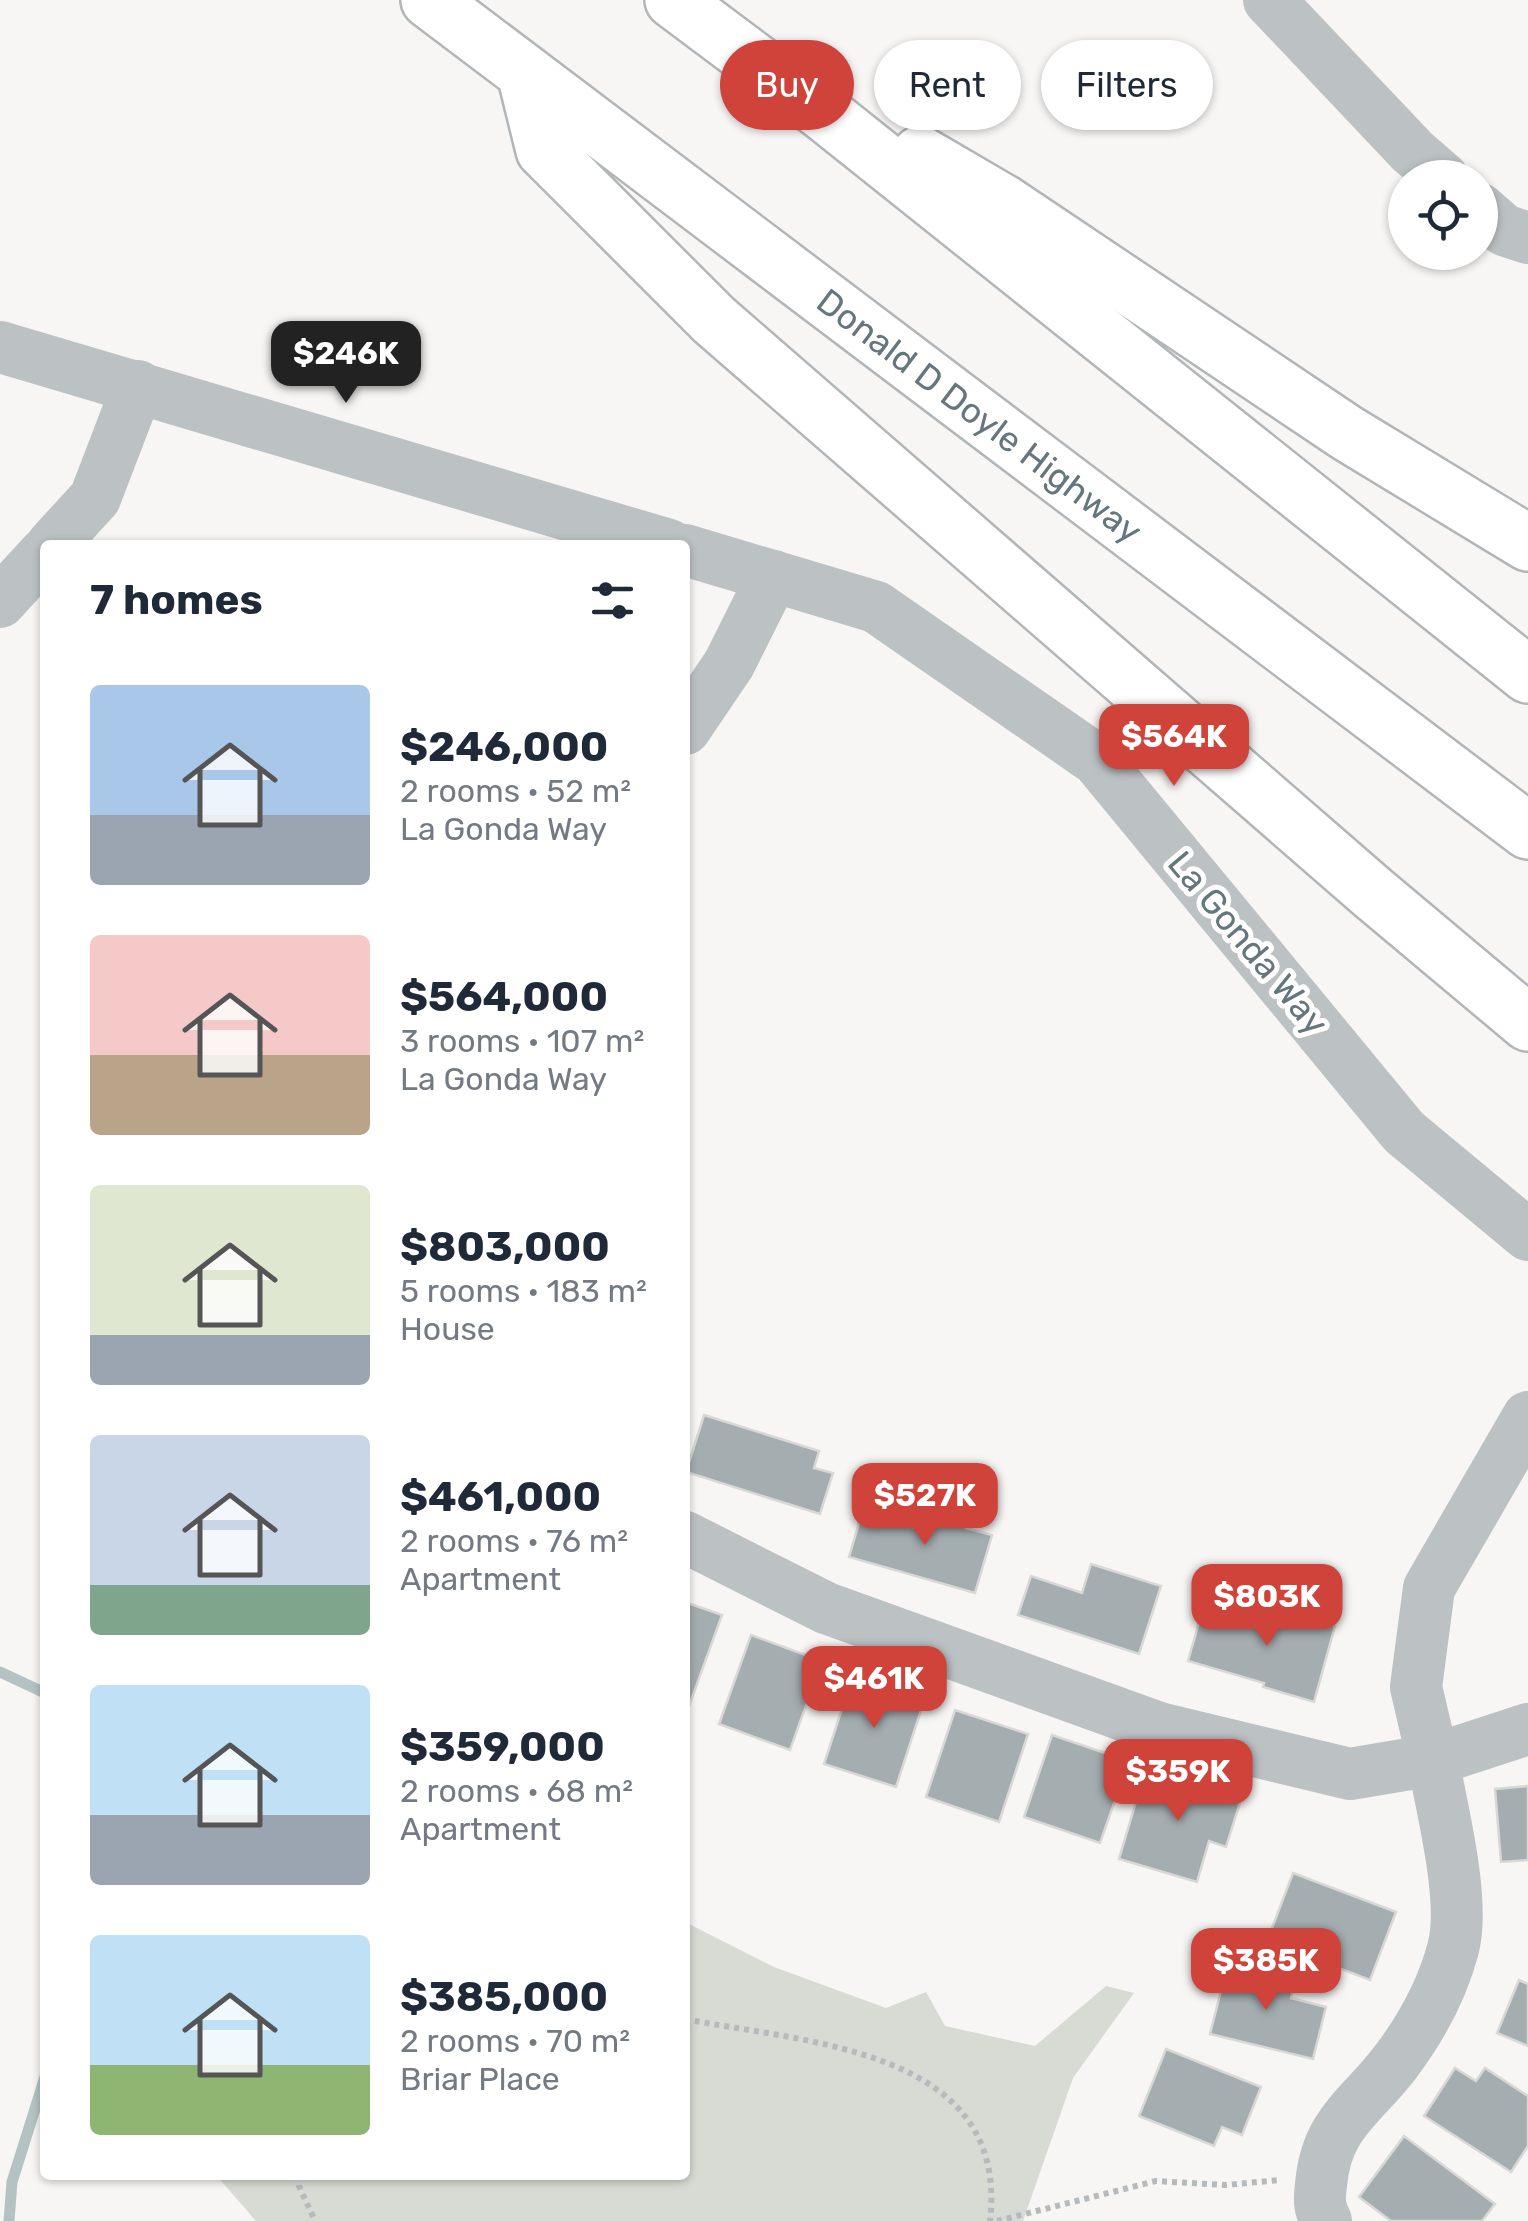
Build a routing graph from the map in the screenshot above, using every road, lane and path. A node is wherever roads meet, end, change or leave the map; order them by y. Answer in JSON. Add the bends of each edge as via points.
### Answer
{"nodes":[{"id":1,"x":429,"y":0,"type":"edge"},
{"id":2,"x":673,"y":0,"type":"edge"},
{"id":3,"x":1269,"y":0,"type":"edge"},
{"id":4,"x":726,"y":40,"type":"edge"},
{"id":5,"x":525,"y":73,"type":"junction"},
{"id":6,"x":854,"y":125,"type":"edge"},
{"id":7,"x":845,"y":130,"type":"edge"},
{"id":8,"x":1422,"y":160,"type":"edge"},
{"id":9,"x":1498,"y":225,"type":"edge"},
{"id":10,"x":1528,"y":238,"type":"edge"},
{"id":11,"x":0,"y":347,"type":"edge"},
{"id":12,"x":138,"y":386,"type":"junction"},
{"id":13,"x":57,"y":540,"type":"edge"},
{"id":14,"x":651,"y":540,"type":"edge"},
{"id":15,"x":1528,"y":543,"type":"edge"},
{"id":16,"x":690,"y":551,"type":"edge"},
{"id":17,"x":40,"y":558,"type":"edge"},
{"id":18,"x":773,"y":576,"type":"junction"},
{"id":19,"x":0,"y":602,"type":"edge"},
{"id":20,"x":1528,"y":675,"type":"edge"},
{"id":21,"x":690,"y":722,"type":"edge"},
{"id":22,"x":1528,"y":831,"type":"edge"},
{"id":23,"x":1528,"y":1022,"type":"edge"},
{"id":24,"x":1528,"y":1235,"type":"edge"},
{"id":25,"x":1528,"y":1416,"type":"edge"},
{"id":26,"x":690,"y":1539,"type":"edge"},
{"id":27,"x":1528,"y":1728,"type":"edge"},
{"id":28,"x":1433,"y":1760,"type":"junction"},
{"id":29,"x":690,"y":2020,"type":"edge"},
{"id":30,"x":298,"y":2180,"type":"edge"},
{"id":31,"x":1324,"y":2199,"type":"edge"},
{"id":32,"x":316,"y":2221,"type":"edge"},
{"id":33,"x":994,"y":2221,"type":"edge"}],
"edges":[{"from":1,"to":5,"type":"highway","name":"Donald D Doyle Highway"},
{"from":2,"to":4,"type":"highway"},
{"from":3,"to":8,"type":"street"},
{"from":5,"to":22,"type":"highway","name":"Donald D Doyle Highway"},
{"from":5,"to":23,"type":"highway","via":[[544,150],[714,320]]},
{"from":6,"to":15,"type":"highway","via":[[914,150],[1004,203],[1347,432]]},
{"from":7,"to":20,"type":"highway"},
{"from":9,"to":10,"type":"street"},
{"from":11,"to":12,"type":"street"},
{"from":12,"to":13,"type":"street","via":[[96,498]]},
{"from":12,"to":14,"type":"street"},
{"from":16,"to":18,"type":"street","name":"La Gonda Way"},
{"from":17,"to":19,"type":"street"},
{"from":18,"to":21,"type":"street","via":[[729,664]]},
{"from":18,"to":24,"type":"street","name":"La Gonda Way","via":[[876,607],[1096,760],[1404,1132]]},
{"from":25,"to":28,"type":"street","via":[[1429,1588],[1416,1687]]},
{"from":26,"to":28,"type":"street","via":[[826,1608],[1159,1728],[1350,1774]]},
{"from":27,"to":28,"type":"street"},
{"from":28,"to":31,"type":"street","via":[[1456,1882],[1454,1945],[1434,2002],[1324,2154]]},
{"from":29,"to":33,"type":"path","via":[[846,2049],[908,2070],[965,2114],[976,2132],[990,2172]]},
{"from":30,"to":32,"type":"path"},
{"from":31,"to":33,"type":"path","via":[[1156,2181]]}]}
